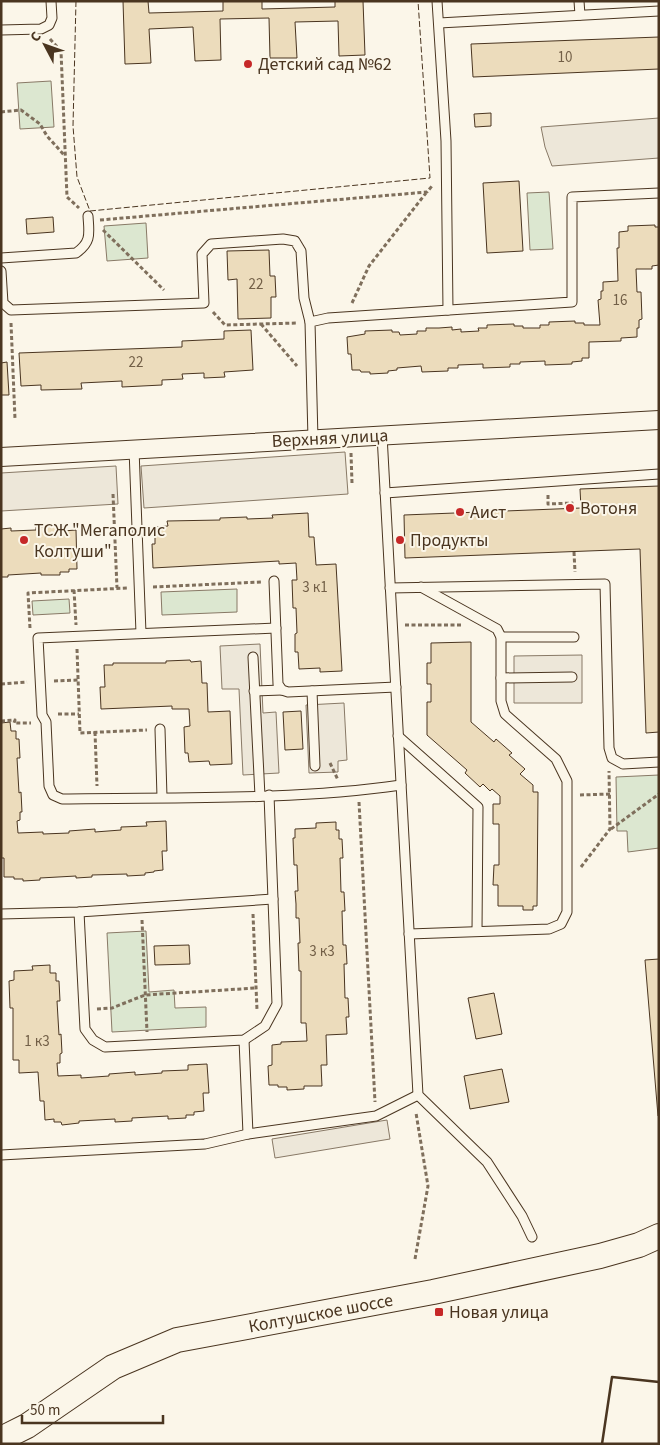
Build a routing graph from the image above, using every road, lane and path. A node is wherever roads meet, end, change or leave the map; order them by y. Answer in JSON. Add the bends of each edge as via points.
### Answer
{"nodes":[{"id":1,"x":51,"y":1,"type":"edge"},
{"id":2,"x":437,"y":1,"type":"edge"},
{"id":3,"x":579,"y":1,"type":"edge"},
{"id":4,"x":659,"y":10,"type":"edge"},
{"id":5,"x":580,"y":15,"type":"junction"},
{"id":6,"x":439,"y":22,"type":"junction"},
{"id":7,"x":42,"y":29,"type":"junction"},
{"id":8,"x":1,"y":30,"type":"edge"},
{"id":9,"x":1,"y":112,"type":"edge"},
{"id":10,"x":65,"y":156,"type":"junction"},
{"id":11,"x":447,"y":177,"type":"junction"},
{"id":12,"x":427,"y":192,"type":"junction"},
{"id":13,"x":659,"y":193,"type":"edge"},
{"id":14,"x":91,"y":218,"type":"junction"},
{"id":15,"x":1,"y":258,"type":"edge"},
{"id":16,"x":1,"y":271,"type":"edge"},
{"id":17,"x":354,"y":299,"type":"dead end"},
{"id":18,"x":204,"y":303,"type":"junction"},
{"id":19,"x":178,"y":304,"type":"junction"},
{"id":20,"x":11,"y":310,"type":"junction"},
{"id":21,"x":448,"y":310,"type":"junction"},
{"id":22,"x":310,"y":322,"type":"junction"},
{"id":23,"x":261,"y":324,"type":"junction"},
{"id":24,"x":312,"y":384,"type":"junction"},
{"id":25,"x":16,"y":420,"type":"dead end"},
{"id":26,"x":659,"y":420,"type":"edge"},
{"id":27,"x":382,"y":435,"type":"junction"},
{"id":28,"x":313,"y":439,"type":"junction"},
{"id":29,"x":134,"y":449,"type":"junction"},
{"id":30,"x":351,"y":451,"type":"dead end"},
{"id":31,"x":1,"y":457,"type":"edge"},
{"id":32,"x":659,"y":474,"type":"edge"},
{"id":33,"x":548,"y":482,"type":"junction"},
{"id":34,"x":352,"y":483,"type":"dead end"},
{"id":35,"x":385,"y":493,"type":"junction"},
{"id":36,"x":113,"y":494,"type":"dead end"},
{"id":37,"x":572,"y":509,"type":"dead end"},
{"id":38,"x":574,"y":552,"type":"dead end"},
{"id":39,"x":274,"y":581,"type":"dead end"},
{"id":40,"x":575,"y":585,"type":"junction"},
{"id":41,"x":117,"y":588,"type":"dead end"},
{"id":42,"x":390,"y":588,"type":"junction"},
{"id":43,"x":420,"y":588,"type":"junction"},
{"id":44,"x":74,"y":590,"type":"dead end"},
{"id":45,"x":489,"y":625,"type":"junction"},
{"id":46,"x":392,"y":626,"type":"junction"},
{"id":47,"x":276,"y":628,"type":"junction"},
{"id":48,"x":141,"y":633,"type":"junction"},
{"id":49,"x":76,"y":636,"type":"junction"},
{"id":50,"x":501,"y":637,"type":"junction"},
{"id":51,"x":574,"y":637,"type":"dead end"},
{"id":52,"x":253,"y":657,"type":"dead end"},
{"id":53,"x":572,"y":677,"type":"dead end"},
{"id":54,"x":501,"y":678,"type":"junction"},
{"id":55,"x":396,"y":687,"type":"junction"},
{"id":56,"x":282,"y":690,"type":"junction"},
{"id":57,"x":254,"y":691,"type":"junction"},
{"id":58,"x":312,"y":691,"type":"junction"},
{"id":59,"x":63,"y":714,"type":"dead end"},
{"id":60,"x":79,"y":714,"type":"junction"},
{"id":61,"x":1,"y":721,"type":"edge"},
{"id":62,"x":46,"y":722,"type":"junction"},
{"id":63,"x":160,"y":729,"type":"joint"},
{"id":64,"x":95,"y":732,"type":"junction"},
{"id":65,"x":398,"y":736,"type":"junction"},
{"id":66,"x":612,"y":758,"type":"junction"},
{"id":67,"x":659,"y":762,"type":"edge"},
{"id":68,"x":315,"y":766,"type":"dead end"},
{"id":69,"x":401,"y":784,"type":"junction"},
{"id":70,"x":358,"y":791,"type":"junction"},
{"id":71,"x":610,"y":794,"type":"junction"},
{"id":72,"x":659,"y":794,"type":"edge"},
{"id":73,"x":264,"y":796,"type":"junction"},
{"id":74,"x":567,"y":796,"type":"junction"},
{"id":75,"x":162,"y":797,"type":"junction"},
{"id":76,"x":97,"y":798,"type":"junction"},
{"id":77,"x":610,"y":829,"type":"junction"},
{"id":78,"x":567,"y":886,"type":"junction"},
{"id":79,"x":273,"y":899,"type":"junction"},
{"id":80,"x":252,"y":900,"type":"junction"},
{"id":81,"x":141,"y":908,"type":"junction"},
{"id":82,"x":79,"y":912,"type":"junction"},
{"id":83,"x":1,"y":914,"type":"edge"},
{"id":84,"x":477,"y":931,"type":"junction"},
{"id":85,"x":409,"y":934,"type":"junction"},
{"id":86,"x":256,"y":988,"type":"junction"},
{"id":87,"x":146,"y":995,"type":"junction"},
{"id":88,"x":84,"y":1010,"type":"junction"},
{"id":89,"x":258,"y":1031,"type":"junction"},
{"id":90,"x":244,"y":1040,"type":"junction"},
{"id":91,"x":148,"y":1045,"type":"junction"},
{"id":92,"x":418,"y":1094,"type":"junction"},
{"id":93,"x":376,"y":1116,"type":"junction"},
{"id":94,"x":248,"y":1134,"type":"junction"},
{"id":95,"x":1,"y":1155,"type":"edge"},
{"id":96,"x":659,"y":1236,"type":"edge"},
{"id":97,"x":532,"y":1237,"type":"dead end"},
{"id":98,"x":414,"y":1259,"type":"dead end"},
{"id":99,"x":1,"y":1439,"type":"edge"}],
"edges":[{"from":1,"to":7,"type":"lane","via":[[52,18]]},
{"from":2,"to":6,"type":"lane"},
{"from":3,"to":5,"type":"lane"},
{"from":4,"to":5,"type":"lane"},
{"from":5,"to":6,"type":"lane"},
{"from":6,"to":11,"type":"lane"},
{"from":7,"to":8,"type":"lane"},
{"from":7,"to":10,"type":"path","via":[[61,51]]},
{"from":9,"to":10,"type":"path","via":[[21,110],[40,124]]},
{"from":10,"to":14,"type":"path","via":[[67,197]]},
{"from":11,"to":12,"type":"path","via":[[439,177]]},
{"from":11,"to":21,"type":"lane"},
{"from":12,"to":14,"type":"path"},
{"from":12,"to":17,"type":"path","via":[[369,266]]},
{"from":13,"to":21,"type":"lane","via":[[572,197],[572,302]]},
{"from":14,"to":15,"type":"lane","via":[[89,238],[85,247],[76,252]]},
{"from":14,"to":19,"type":"path"},
{"from":16,"to":20,"type":"lane","via":[[3,302]]},
{"from":18,"to":19,"type":"lane"},
{"from":18,"to":22,"type":"lane","via":[[202,254],[211,244],[295,241],[301,251],[304,298]]},
{"from":18,"to":23,"type":"path","via":[[225,325]]},
{"from":19,"to":20,"type":"lane"},
{"from":20,"to":25,"type":"path"},
{"from":21,"to":22,"type":"lane"},
{"from":22,"to":23,"type":"path"},
{"from":22,"to":24,"type":"lane"},
{"from":23,"to":24,"type":"path"},
{"from":24,"to":28,"type":"lane"},
{"from":26,"to":27,"type":"street","name":"Верхняя улица"},
{"from":27,"to":28,"type":"street","name":"Верхняя улица"},
{"from":27,"to":35,"type":"lane"},
{"from":28,"to":29,"type":"street","name":"Верхняя улица"},
{"from":29,"to":31,"type":"street","name":"Верхняя улица"},
{"from":29,"to":48,"type":"lane"},
{"from":30,"to":34,"type":"path"},
{"from":32,"to":33,"type":"lane"},
{"from":33,"to":35,"type":"lane"},
{"from":33,"to":37,"type":"path","via":[[548,504],[572,503]]},
{"from":35,"to":42,"type":"lane"},
{"from":36,"to":41,"type":"path"},
{"from":38,"to":40,"type":"path"},
{"from":39,"to":47,"type":"lane"},
{"from":40,"to":43,"type":"lane"},
{"from":40,"to":66,"type":"lane","via":[[605,584],[609,748]]},
{"from":42,"to":43,"type":"lane"},
{"from":42,"to":46,"type":"lane"},
{"from":43,"to":45,"type":"lane"},
{"from":44,"to":49,"type":"path"},
{"from":45,"to":46,"type":"path"},
{"from":45,"to":50,"type":"lane","via":[[497,629]]},
{"from":46,"to":55,"type":"lane"},
{"from":47,"to":48,"type":"lane"},
{"from":47,"to":56,"type":"lane","via":[[278,684]]},
{"from":48,"to":49,"type":"lane"},
{"from":49,"to":60,"type":"path"},
{"from":49,"to":62,"type":"lane","via":[[38,638],[42,715]]},
{"from":50,"to":51,"type":"lane"},
{"from":50,"to":54,"type":"lane"},
{"from":52,"to":57,"type":"lane"},
{"from":53,"to":54,"type":"lane"},
{"from":54,"to":74,"type":"lane","via":[[501,701],[506,714],[556,759],[566,781]]},
{"from":55,"to":58,"type":"lane"},
{"from":55,"to":65,"type":"lane"},
{"from":56,"to":57,"type":"lane"},
{"from":56,"to":58,"type":"lane"},
{"from":57,"to":73,"type":"lane"},
{"from":58,"to":68,"type":"lane"},
{"from":59,"to":60,"type":"path"},
{"from":60,"to":64,"type":"path","via":[[80,732]]},
{"from":61,"to":62,"type":"path"},
{"from":62,"to":76,"type":"lane","via":[[49,786],[53,795],[62,799]]},
{"from":63,"to":64,"type":"path"},
{"from":63,"to":75,"type":"lane"},
{"from":64,"to":76,"type":"path"},
{"from":65,"to":69,"type":"lane"},
{"from":65,"to":84,"type":"lane","via":[[478,807]]},
{"from":66,"to":67,"type":"lane","via":[[623,764]]},
{"from":66,"to":71,"type":"path"},
{"from":69,"to":70,"type":"lane"},
{"from":69,"to":85,"type":"lane"},
{"from":70,"to":73,"type":"lane"},
{"from":70,"to":93,"type":"path"},
{"from":71,"to":74,"type":"path"},
{"from":71,"to":77,"type":"path"},
{"from":72,"to":77,"type":"path"},
{"from":73,"to":75,"type":"lane"},
{"from":73,"to":79,"type":"lane"},
{"from":74,"to":78,"type":"lane"},
{"from":75,"to":76,"type":"lane"},
{"from":77,"to":78,"type":"path"},
{"from":78,"to":84,"type":"lane","via":[[567,912],[561,924],[549,929]]},
{"from":79,"to":80,"type":"lane"},
{"from":79,"to":89,"type":"lane","via":[[277,1004],[265,1026]]},
{"from":80,"to":81,"type":"lane"},
{"from":80,"to":86,"type":"path"},
{"from":81,"to":82,"type":"lane"},
{"from":81,"to":87,"type":"path"},
{"from":82,"to":83,"type":"lane"},
{"from":82,"to":88,"type":"lane"},
{"from":84,"to":85,"type":"lane"},
{"from":85,"to":92,"type":"lane"},
{"from":86,"to":87,"type":"path"},
{"from":86,"to":89,"type":"path"},
{"from":87,"to":88,"type":"path","via":[[112,1008]]},
{"from":87,"to":91,"type":"path"},
{"from":88,"to":91,"type":"lane","via":[[85,1029],[93,1040],[105,1047]]},
{"from":89,"to":90,"type":"lane"},
{"from":90,"to":91,"type":"lane"},
{"from":90,"to":94,"type":"lane"},
{"from":92,"to":93,"type":"lane"},
{"from":92,"to":97,"type":"lane","via":[[487,1162]]},
{"from":92,"to":98,"type":"path","via":[[416,1111],[428,1186]]},
{"from":93,"to":94,"type":"lane"},
{"from":94,"to":95,"type":"lane","via":[[205,1144]]},
{"from":96,"to":99,"type":"main road","name":"Колтушское шоссе","via":[[615,1252],[433,1292],[176,1340],[112,1367],[27,1426]]}]}
